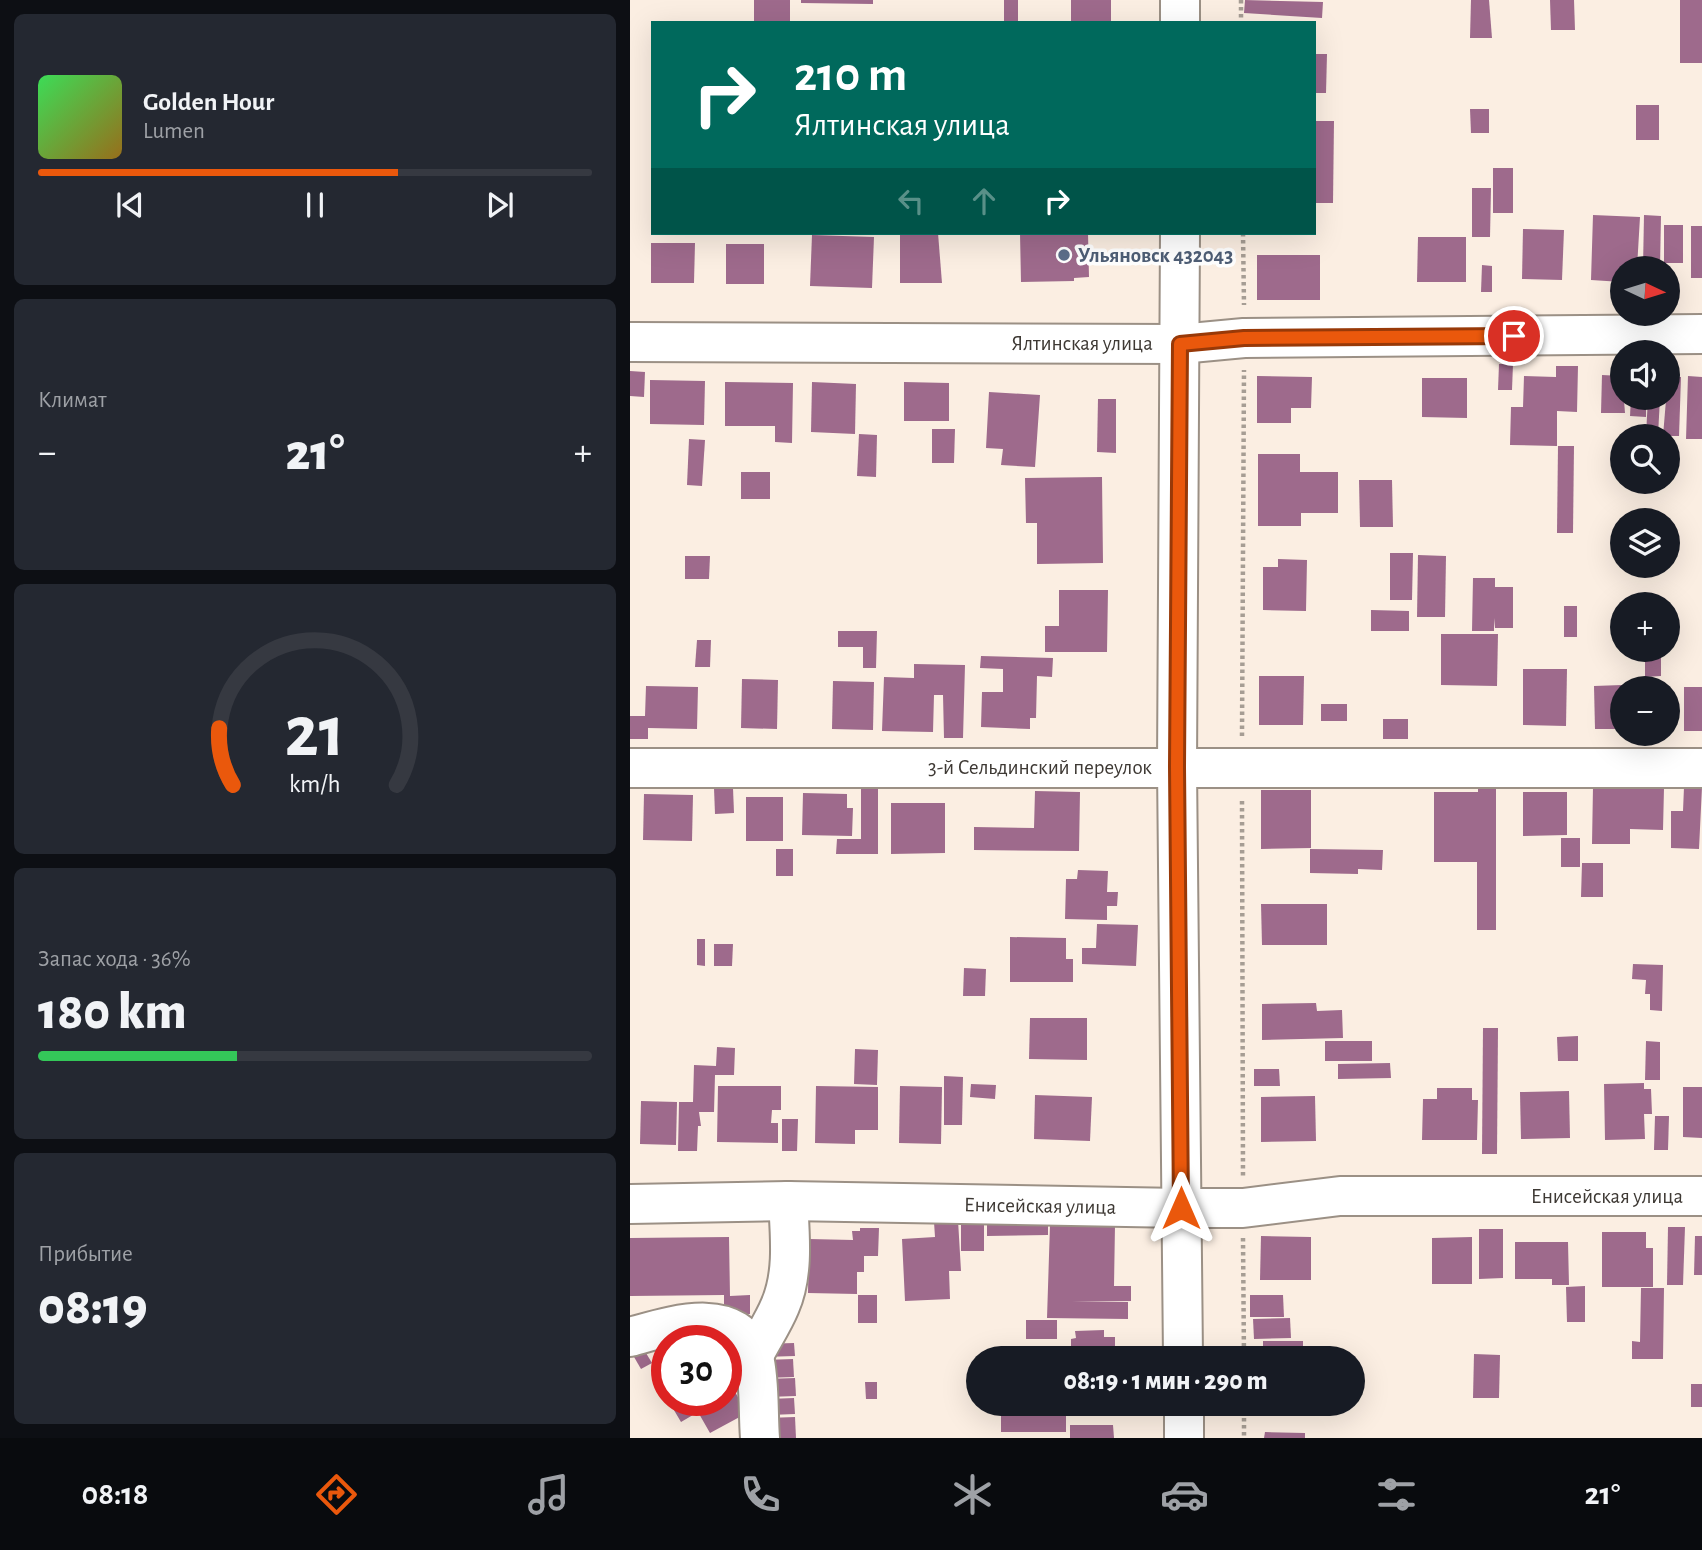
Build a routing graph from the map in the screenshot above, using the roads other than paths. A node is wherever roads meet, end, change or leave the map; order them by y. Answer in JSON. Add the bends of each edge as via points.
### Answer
{"nodes":[{"id":1,"x":1180,"y":0,"type":"edge"},
{"id":2,"x":1180,"y":21,"type":"edge"},
{"id":3,"x":1180,"y":235,"type":"edge"},
{"id":4,"x":1702,"y":334,"type":"edge"},
{"id":5,"x":630,"y":342,"type":"edge"},
{"id":6,"x":1180,"y":344,"type":"junction"},
{"id":7,"x":1177,"y":767,"type":"junction"},
{"id":8,"x":630,"y":768,"type":"edge"},
{"id":9,"x":1702,"y":768,"type":"edge"},
{"id":10,"x":1702,"y":1196,"type":"edge"},
{"id":11,"x":788,"y":1201,"type":"junction"},
{"id":12,"x":630,"y":1204,"type":"edge"},
{"id":13,"x":1181,"y":1208,"type":"junction"},
{"id":14,"x":630,"y":1337,"type":"edge"},
{"id":15,"x":1183,"y":1346,"type":"edge"},
{"id":16,"x":754,"y":1355,"type":"junction"},
{"id":17,"x":1184,"y":1416,"type":"edge"},
{"id":18,"x":760,"y":1438,"type":"edge"},
{"id":19,"x":1184,"y":1438,"type":"edge"}],
"edges":[{"from":1,"to":2,"type":"street"},
{"from":3,"to":6,"type":"street"},
{"from":4,"to":6,"type":"street","name":"Ялтинская улица","via":[[1244,338]]},
{"from":5,"to":6,"type":"street","name":"Ялтинская улица"},
{"from":6,"to":7,"type":"street"},
{"from":7,"to":8,"type":"street","name":"3-й Сельдинский переулок"},
{"from":7,"to":9,"type":"street","name":"3-й Сельдинский переулок"},
{"from":7,"to":13,"type":"street"},
{"from":10,"to":13,"type":"street","name":"Енисейская улица","via":[[1340,1196],[1243,1208]]},
{"from":11,"to":12,"type":"street","name":"Енисейская улица"},
{"from":11,"to":13,"type":"street","name":"Енисейская улица"},
{"from":11,"to":16,"type":"street","via":[[788,1277],[781,1305]]},
{"from":13,"to":15,"type":"street"},
{"from":14,"to":16,"type":"street","via":[[711,1320],[738,1333]]},
{"from":16,"to":18,"type":"street"},
{"from":17,"to":19,"type":"street"}]}
